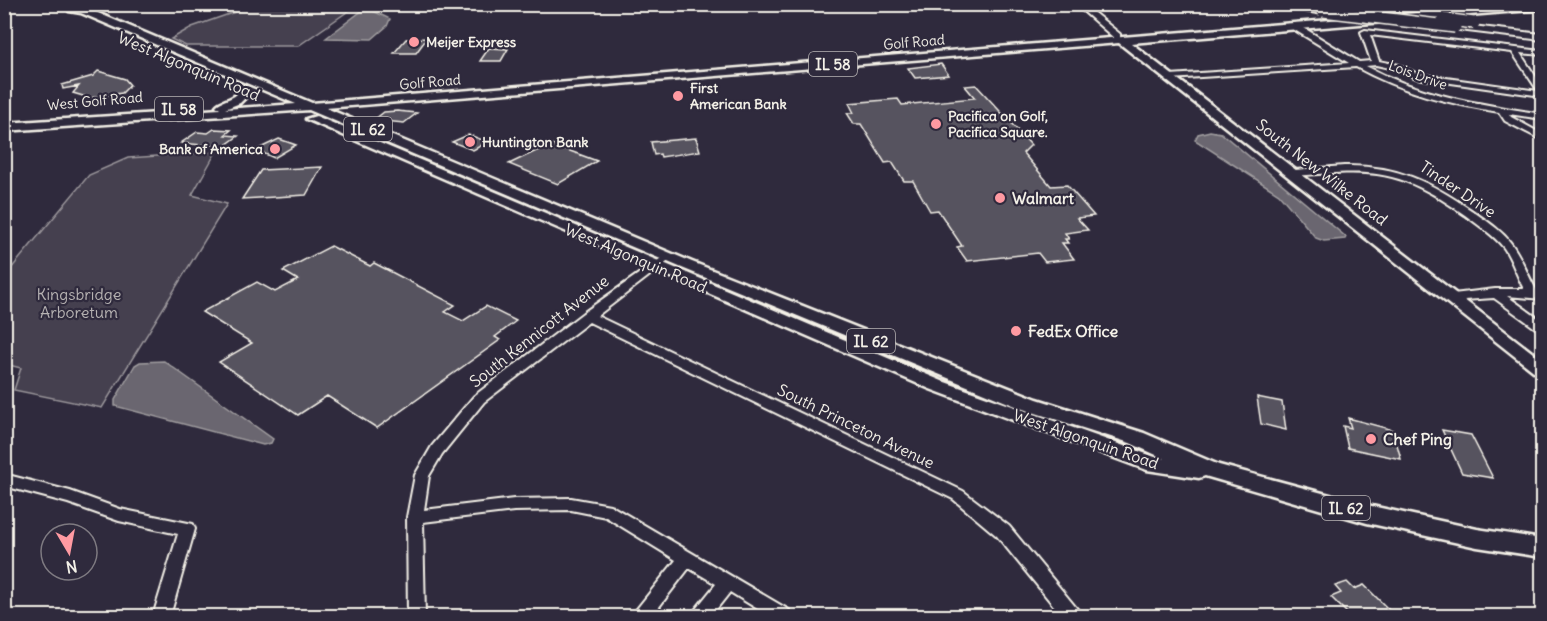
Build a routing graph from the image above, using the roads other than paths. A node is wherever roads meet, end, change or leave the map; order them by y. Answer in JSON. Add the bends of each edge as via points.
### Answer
{"nodes":[{"id":1,"x":1078,"y":4,"type":"edge"},
{"id":2,"x":1268,"y":4,"type":"edge"},
{"id":3,"x":1504,"y":4,"type":"edge"},
{"id":4,"x":1542,"y":6,"type":"edge"},
{"id":5,"x":68,"y":7,"type":"edge"},
{"id":6,"x":1320,"y":8,"type":"edge"},
{"id":7,"x":1389,"y":19,"type":"junction"},
{"id":8,"x":1296,"y":27,"type":"junction"},
{"id":9,"x":1542,"y":31,"type":"edge"},
{"id":10,"x":1542,"y":37,"type":"edge"},
{"id":11,"x":1120,"y":39,"type":"junction"},
{"id":12,"x":1514,"y":49,"type":"junction"},
{"id":13,"x":1542,"y":53,"type":"edge"},
{"id":14,"x":1357,"y":63,"type":"junction"},
{"id":15,"x":1376,"y":63,"type":"junction"},
{"id":16,"x":1170,"y":77,"type":"junction"},
{"id":17,"x":238,"y":86,"type":"junction"},
{"id":18,"x":1542,"y":93,"type":"edge"},
{"id":19,"x":275,"y":102,"type":"junction"},
{"id":20,"x":292,"y":104,"type":"junction"},
{"id":21,"x":222,"y":106,"type":"junction"},
{"id":22,"x":310,"y":106,"type":"junction"},
{"id":23,"x":1502,"y":111,"type":"junction"},
{"id":24,"x":1542,"y":116,"type":"edge"},
{"id":25,"x":4,"y":127,"type":"edge"},
{"id":26,"x":1542,"y":137,"type":"edge"},
{"id":27,"x":1295,"y":173,"type":"junction"},
{"id":28,"x":661,"y":261,"type":"junction"},
{"id":29,"x":1495,"y":293,"type":"junction"},
{"id":30,"x":1538,"y":295,"type":"edge"},
{"id":31,"x":1453,"y":298,"type":"junction"},
{"id":32,"x":587,"y":316,"type":"junction"},
{"id":33,"x":1542,"y":327,"type":"edge"},
{"id":34,"x":1542,"y":369,"type":"edge"},
{"id":35,"x":4,"y":480,"type":"edge"},
{"id":36,"x":415,"y":517,"type":"junction"},
{"id":37,"x":1542,"y":548,"type":"edge"},
{"id":38,"x":687,"y":558,"type":"junction"},
{"id":39,"x":728,"y":582,"type":"junction"},
{"id":40,"x":162,"y":616,"type":"edge"},
{"id":41,"x":416,"y":616,"type":"edge"},
{"id":42,"x":642,"y":616,"type":"edge"},
{"id":43,"x":701,"y":616,"type":"edge"},
{"id":44,"x":783,"y":616,"type":"edge"},
{"id":45,"x":1072,"y":616,"type":"edge"}],
"edges":[{"from":1,"to":11,"type":"street","name":"South New Wilke Road"},
{"from":2,"to":6,"type":"highway"},
{"from":3,"to":11,"type":"main road","name":"Golf Road","number":"IL 58"},
{"from":4,"to":7,"type":"main road","name":"Golf Road","number":"IL 58"},
{"from":5,"to":17,"type":"main road","name":"West Algonquin Road","number":"IL 62","via":[[77,16],[117,36]]},
{"from":5,"to":20,"type":"main road","name":"West Algonquin Road","number":"IL 62","via":[[83,10]]},
{"from":6,"to":7,"type":"highway","bridge":true},
{"from":6,"to":9,"type":"highway","bridge":true},
{"from":7,"to":8,"type":"main road","name":"Golf Road","number":"IL 58"},
{"from":7,"to":10,"type":"highway","bridge":true},
{"from":8,"to":11,"type":"main road","name":"Golf Road","number":"IL 58"},
{"from":8,"to":14,"type":"street","name":"Lois Drive"},
{"from":11,"to":16,"type":"main road","name":"South New Wilke Road"},
{"from":11,"to":20,"type":"main road","name":"Golf Road","number":"IL 58"},
{"from":11,"to":22,"type":"main road","name":"Golf Road","number":"IL 58"},
{"from":12,"to":13,"type":"street"},
{"from":12,"to":15,"type":"street","via":[[1365,32]]},
{"from":12,"to":18,"type":"street"},
{"from":14,"to":15,"type":"street"},
{"from":14,"to":16,"type":"street"},
{"from":14,"to":23,"type":"street","name":"Lois Drive","via":[[1420,92]]},
{"from":15,"to":18,"type":"street","via":[[1416,76]]},
{"from":16,"to":27,"type":"main road","name":"South New Wilke Road"},
{"from":17,"to":19,"type":"main road","name":"West Algonquin Road","number":"IL 62"},
{"from":17,"to":21,"type":"main road","via":[[241,98]]},
{"from":19,"to":20,"type":"main road","name":"West Golf Road","number":"IL 58"},
{"from":19,"to":21,"type":"main road","name":"West Golf Road","number":"IL 58"},
{"from":20,"to":22,"type":"main road","name":"Golf Road","number":"IL 58"},
{"from":20,"to":25,"type":"main road","name":"West Golf Road","number":"IL 58"},
{"from":20,"to":28,"type":"main road","name":"West Algonquin Road","number":"IL 62"},
{"from":21,"to":25,"type":"main road","name":"West Golf Road","number":"IL 58"},
{"from":22,"to":28,"type":"main road","name":"West Algonquin Road","number":"IL 62","via":[[453,164]]},
{"from":23,"to":24,"type":"street","name":"Lois Drive"},
{"from":23,"to":26,"type":"street","via":[[1508,119]]},
{"from":27,"to":30,"type":"street","name":"Tinder Drive","via":[[1357,167],[1410,176],[1471,215],[1504,242]]},
{"from":27,"to":31,"type":"main road","name":"South New Wilke Road"},
{"from":28,"to":32,"type":"street","name":"South Kennicott Avenue"},
{"from":28,"to":37,"type":"main road","name":"West Algonquin Road","number":"IL 62","via":[[1030,404],[1137,438],[1214,471],[1367,514]]},
{"from":29,"to":30,"type":"street"},
{"from":29,"to":31,"type":"street"},
{"from":29,"to":33,"type":"street"},
{"from":31,"to":34,"type":"main road","name":"South New Wilke Road"},
{"from":32,"to":36,"type":"street","name":"South Kennicott Avenue","via":[[479,399],[459,422],[422,475]]},
{"from":32,"to":45,"type":"street","name":"South Princeton Avenue","via":[[958,495],[1003,531]]},
{"from":35,"to":40,"type":"street","via":[[119,515],[187,529]]},
{"from":36,"to":38,"type":"street","via":[[514,505],[572,504],[610,511]]},
{"from":36,"to":41,"type":"street","name":"South Kennicott Avenue"},
{"from":38,"to":39,"type":"street"},
{"from":38,"to":42,"type":"street"},
{"from":39,"to":43,"type":"street"},
{"from":39,"to":44,"type":"street"}]}
